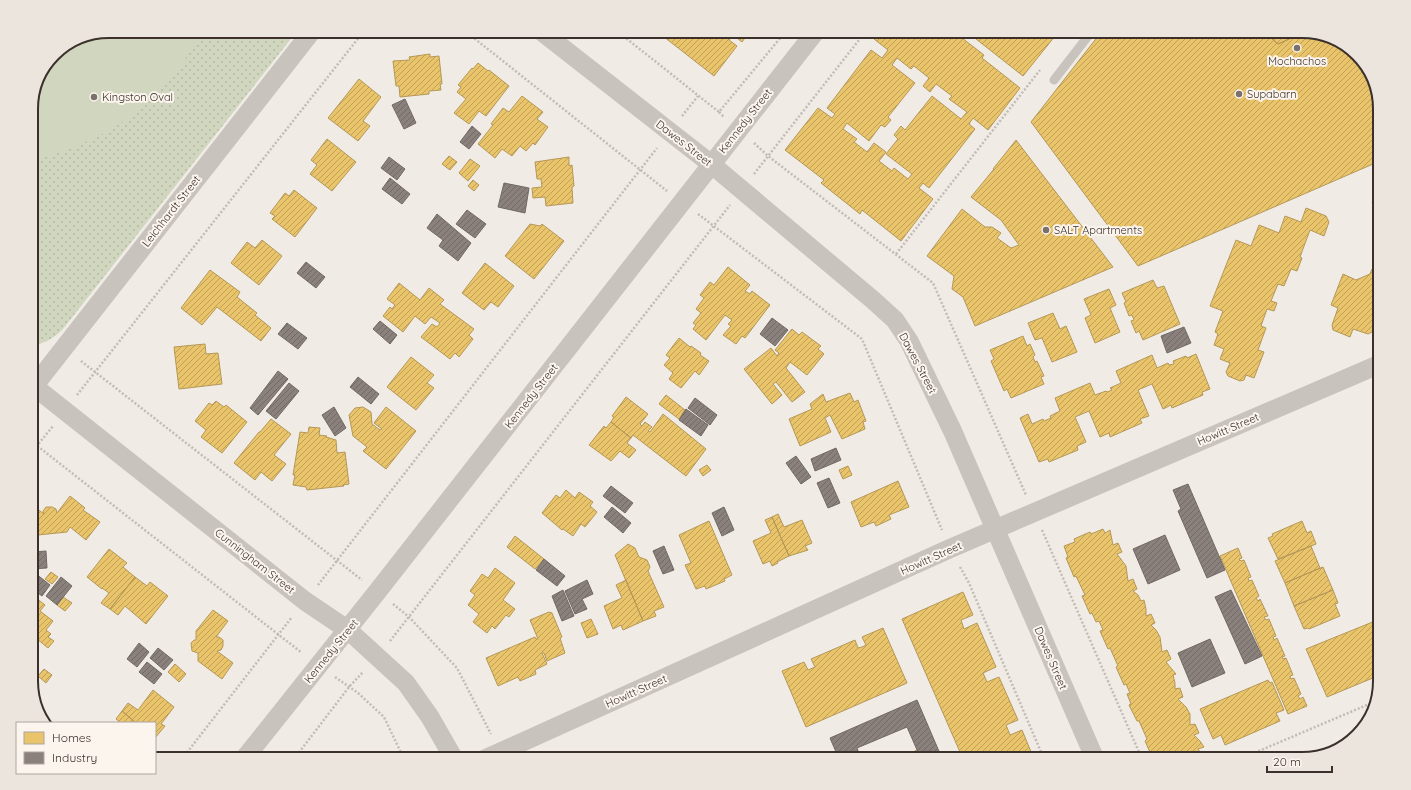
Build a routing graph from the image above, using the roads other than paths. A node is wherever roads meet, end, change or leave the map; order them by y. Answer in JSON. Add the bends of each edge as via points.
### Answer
{"nodes":[{"id":1,"x":307,"y":38,"type":"edge"},
{"id":2,"x":551,"y":38,"type":"edge"},
{"id":3,"x":810,"y":38,"type":"edge"},
{"id":4,"x":1087,"y":38,"type":"edge"},
{"id":5,"x":1054,"y":80,"type":"dead end"},
{"id":6,"x":712,"y":164,"type":"junction"},
{"id":7,"x":1373,"y":367,"type":"edge"},
{"id":8,"x":38,"y":380,"type":"edge"},
{"id":9,"x":38,"y":392,"type":"edge"},
{"id":10,"x":996,"y":530,"type":"junction"},
{"id":11,"x":348,"y":630,"type":"junction"},
{"id":12,"x":250,"y":752,"type":"edge"},
{"id":13,"x":450,"y":752,"type":"edge"},
{"id":14,"x":502,"y":752,"type":"edge"},
{"id":15,"x":1092,"y":752,"type":"edge"}],
"edges":[{"from":1,"to":8,"type":"street","name":"Leichhardt Street"},
{"from":2,"to":6,"type":"street","name":"Dawes Street"},
{"from":3,"to":6,"type":"street","name":"Kennedy Street"},
{"from":4,"to":5,"type":"lane"},
{"from":6,"to":10,"type":"street","name":"Dawes Street","via":[[895,320],[909,341],[953,432]]},
{"from":6,"to":11,"type":"street","name":"Kennedy Street"},
{"from":7,"to":10,"type":"street","name":"Howitt Street"},
{"from":9,"to":11,"type":"street","name":"Cunningham Street","via":[[305,601]]},
{"from":10,"to":14,"type":"street","name":"Howitt Street"},
{"from":10,"to":15,"type":"street","name":"Dawes Street"},
{"from":11,"to":12,"type":"street","name":"Kennedy Street"},
{"from":11,"to":13,"type":"street","name":"Cunningham Street","via":[[406,683]]}]}
